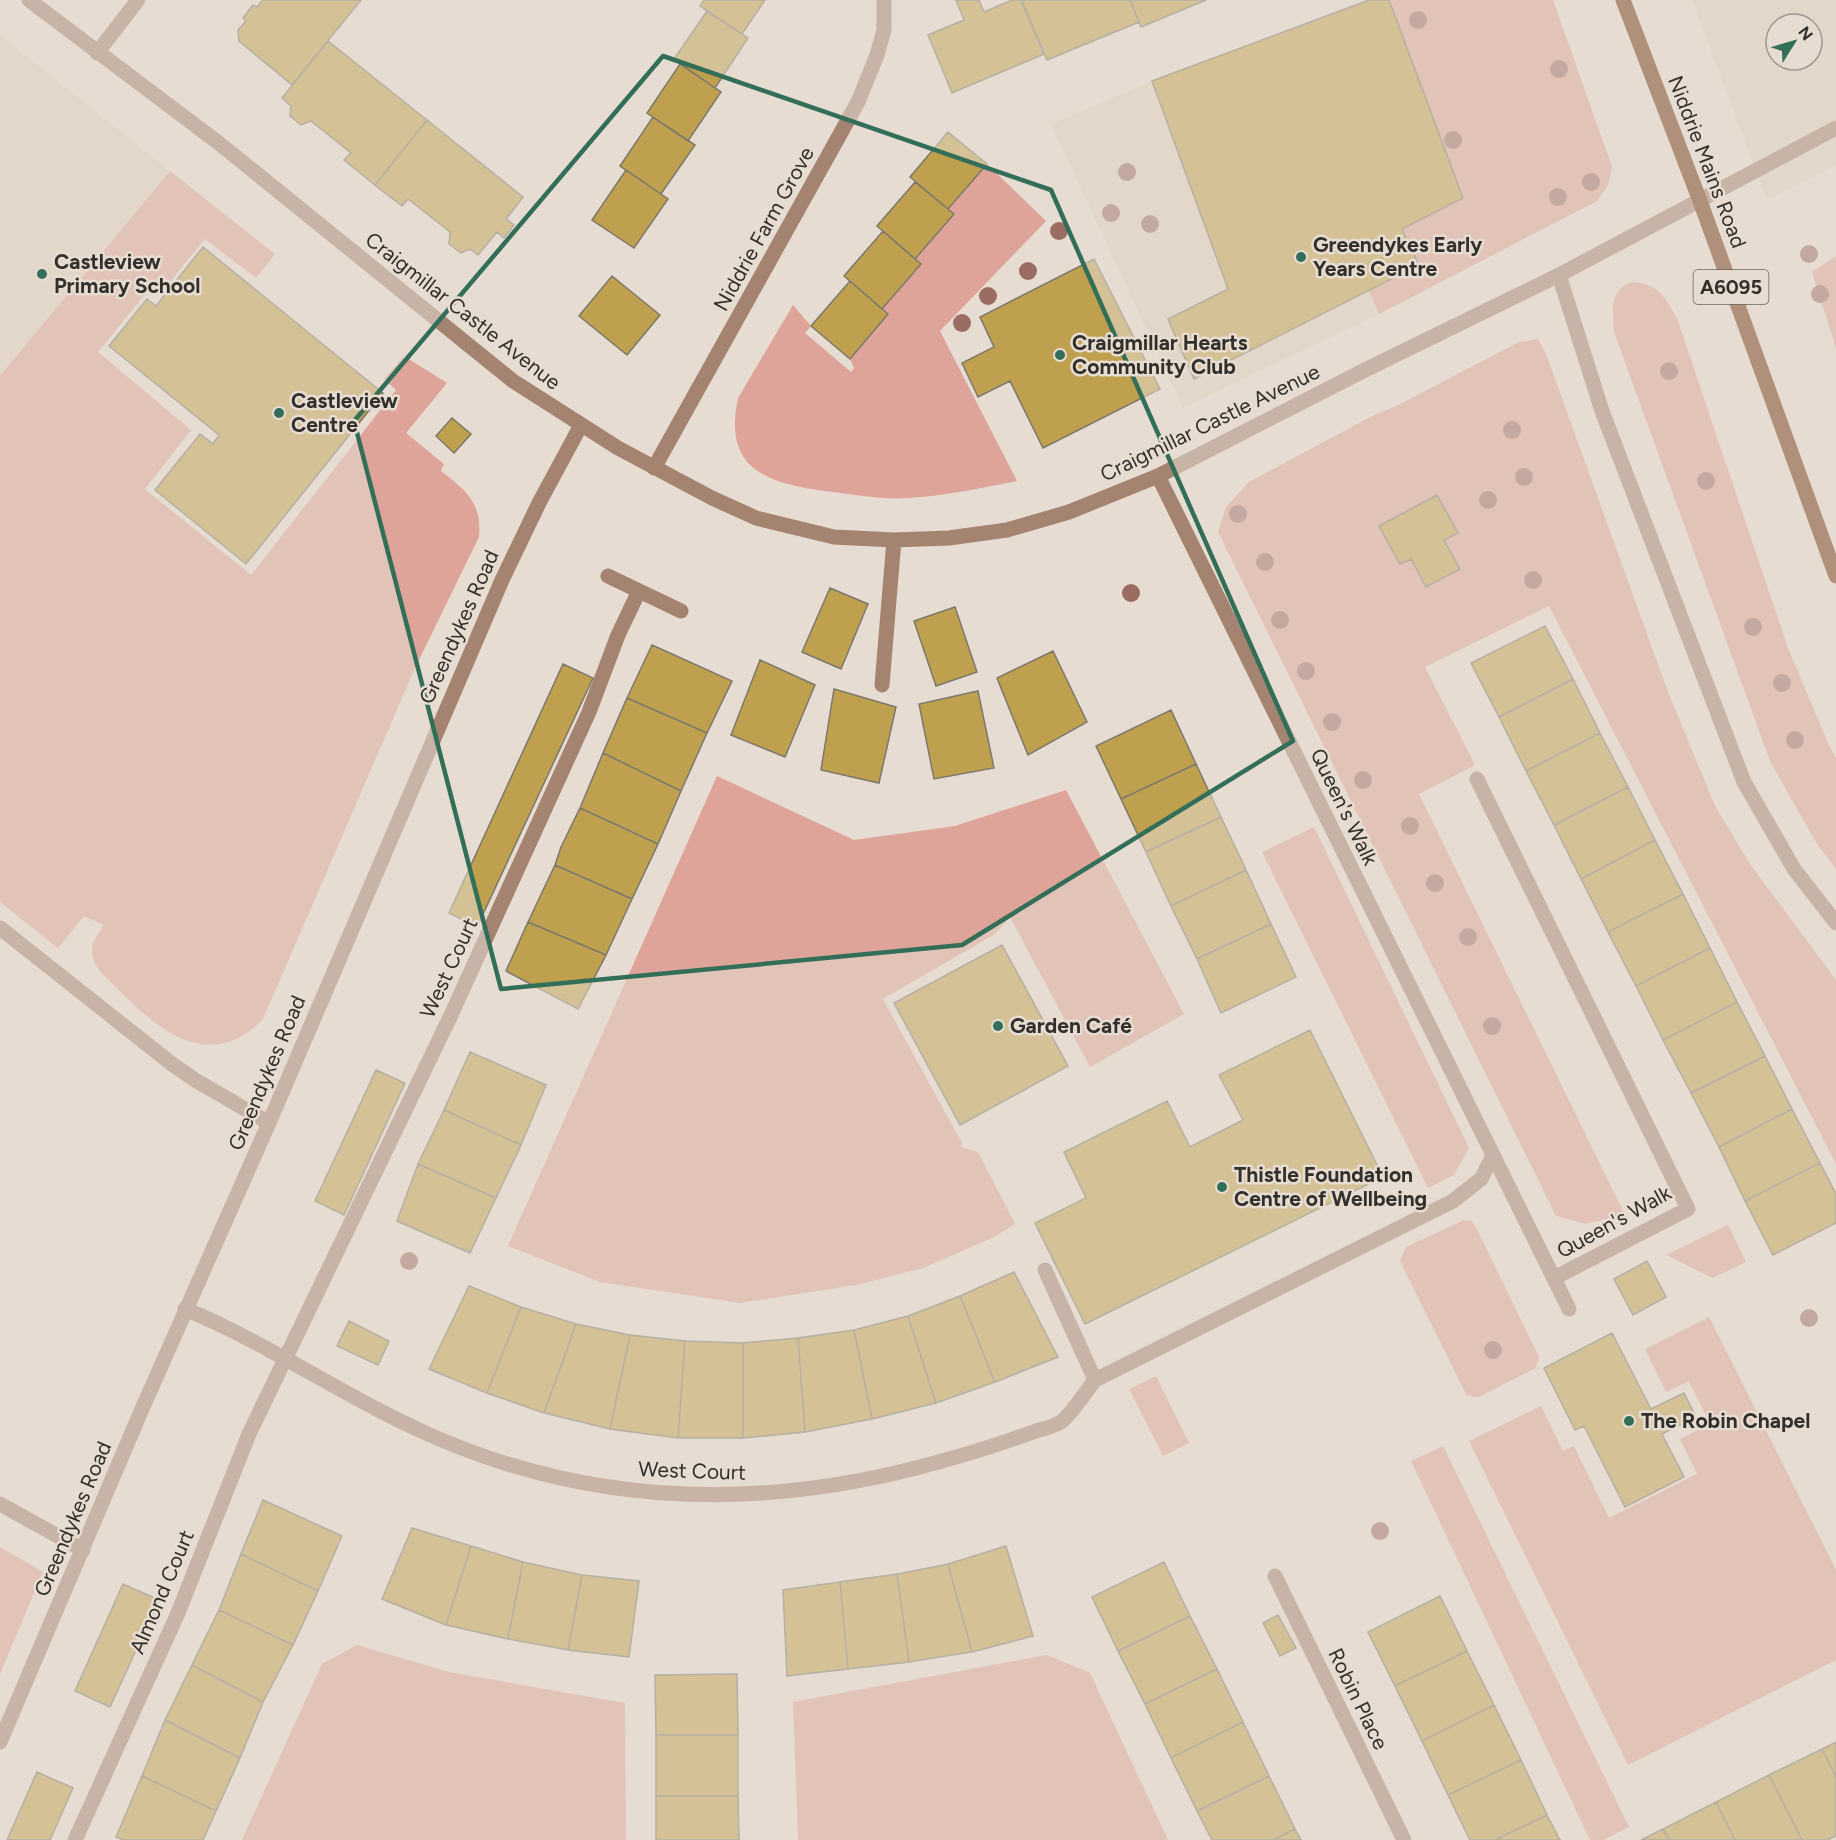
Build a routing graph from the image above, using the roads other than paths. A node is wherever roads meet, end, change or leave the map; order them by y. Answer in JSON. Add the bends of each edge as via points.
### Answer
{"nodes":[{"id":1,"x":29,"y":0,"type":"edge"},
{"id":2,"x":138,"y":0,"type":"edge"},
{"id":3,"x":884,"y":0,"type":"edge"},
{"id":4,"x":1623,"y":0,"type":"edge"},
{"id":5,"x":97,"y":52,"type":"junction"},
{"id":6,"x":1836,"y":128,"type":"edge"},
{"id":7,"x":1700,"y":201,"type":"junction"},
{"id":8,"x":1559,"y":275,"type":"junction"},
{"id":9,"x":581,"y":425,"type":"junction"},
{"id":10,"x":654,"y":468,"type":"junction"},
{"id":11,"x":1158,"y":476,"type":"junction"},
{"id":12,"x":894,"y":540,"type":"junction"},
{"id":13,"x":608,"y":576,"type":"dead end"},
{"id":14,"x":1836,"y":576,"type":"edge"},
{"id":15,"x":639,"y":591,"type":"junction"},
{"id":16,"x":681,"y":611,"type":"dead end"},
{"id":17,"x":882,"y":685,"type":"dead end"},
{"id":18,"x":1477,"y":779,"type":"dead end"},
{"id":19,"x":1836,"y":923,"type":"edge"},
{"id":20,"x":0,"y":927,"type":"edge"},
{"id":21,"x":269,"y":1123,"type":"junction"},
{"id":22,"x":1493,"y":1156,"type":"junction"},
{"id":23,"x":1045,"y":1270,"type":"dead end"},
{"id":24,"x":1554,"y":1278,"type":"junction"},
{"id":25,"x":185,"y":1309,"type":"junction"},
{"id":26,"x":1569,"y":1309,"type":"dead end"},
{"id":27,"x":285,"y":1358,"type":"junction"},
{"id":28,"x":1095,"y":1380,"type":"junction"},
{"id":29,"x":0,"y":1504,"type":"edge"},
{"id":30,"x":83,"y":1550,"type":"junction"},
{"id":31,"x":1275,"y":1576,"type":"dead end"},
{"id":32,"x":0,"y":1742,"type":"edge"},
{"id":33,"x":75,"y":1840,"type":"edge"},
{"id":34,"x":1404,"y":1840,"type":"edge"}],
"edges":[{"from":1,"to":5,"type":"street","name":"Craigmillar Castle Avenue"},
{"from":2,"to":5,"type":"street"},
{"from":3,"to":10,"type":"street","name":"Niddrie Farm Grove","via":[[882,38],[858,102]]},
{"from":4,"to":7,"type":"main road","name":"Niddrie Mains Road","number":"A6095"},
{"from":5,"to":9,"type":"street","name":"Craigmillar Castle Avenue","via":[[219,144],[513,381]]},
{"from":6,"to":7,"type":"street","name":"Craigmillar Castle Avenue"},
{"from":7,"to":8,"type":"street","name":"Craigmillar Castle Avenue"},
{"from":7,"to":14,"type":"main road","name":"Niddrie Mains Road","number":"A6095"},
{"from":8,"to":11,"type":"street","name":"Craigmillar Castle Avenue"},
{"from":8,"to":19,"type":"street","via":[[1602,411],[1744,782],[1794,870]]},
{"from":9,"to":10,"type":"street","name":"Craigmillar Castle Avenue"},
{"from":9,"to":21,"type":"street","name":"Greendykes Road","via":[[502,580]]},
{"from":10,"to":12,"type":"street","name":"Craigmillar Castle Avenue","via":[[756,518],[834,537]]},
{"from":11,"to":12,"type":"street","name":"Craigmillar Castle Avenue","via":[[1069,512],[1006,530]]},
{"from":11,"to":22,"type":"street","name":"Queen's Walk"},
{"from":12,"to":17,"type":"street"},
{"from":13,"to":15,"type":"street"},
{"from":15,"to":16,"type":"street"},
{"from":15,"to":27,"type":"street","name":"West Court","via":[[589,712],[451,1015]]},
{"from":18,"to":24,"type":"street","name":"Queen's Walk","via":[[1689,1209]]},
{"from":20,"to":21,"type":"street","via":[[172,1064]]},
{"from":21,"to":25,"type":"street","name":"Greendykes Road"},
{"from":22,"to":24,"type":"street","name":"Queen's Walk"},
{"from":22,"to":28,"type":"street","via":[[1481,1179],[1453,1201]]},
{"from":23,"to":28,"type":"street"},
{"from":24,"to":26,"type":"street","name":"Queen's Walk"},
{"from":25,"to":27,"type":"street","name":"West Court"},
{"from":25,"to":30,"type":"street","name":"Greendykes Road"},
{"from":27,"to":28,"type":"street","name":"West Court","via":[[430,1436],[480,1455],[528,1470],[654,1494],[749,1494],[838,1485],[933,1464],[1062,1422]]},
{"from":27,"to":33,"type":"street","name":"Almond Court","via":[[249,1434],[178,1613]]},
{"from":29,"to":30,"type":"street"},
{"from":30,"to":32,"type":"street","name":"Greendykes Road"},
{"from":31,"to":34,"type":"street","name":"Robin Place"}]}
